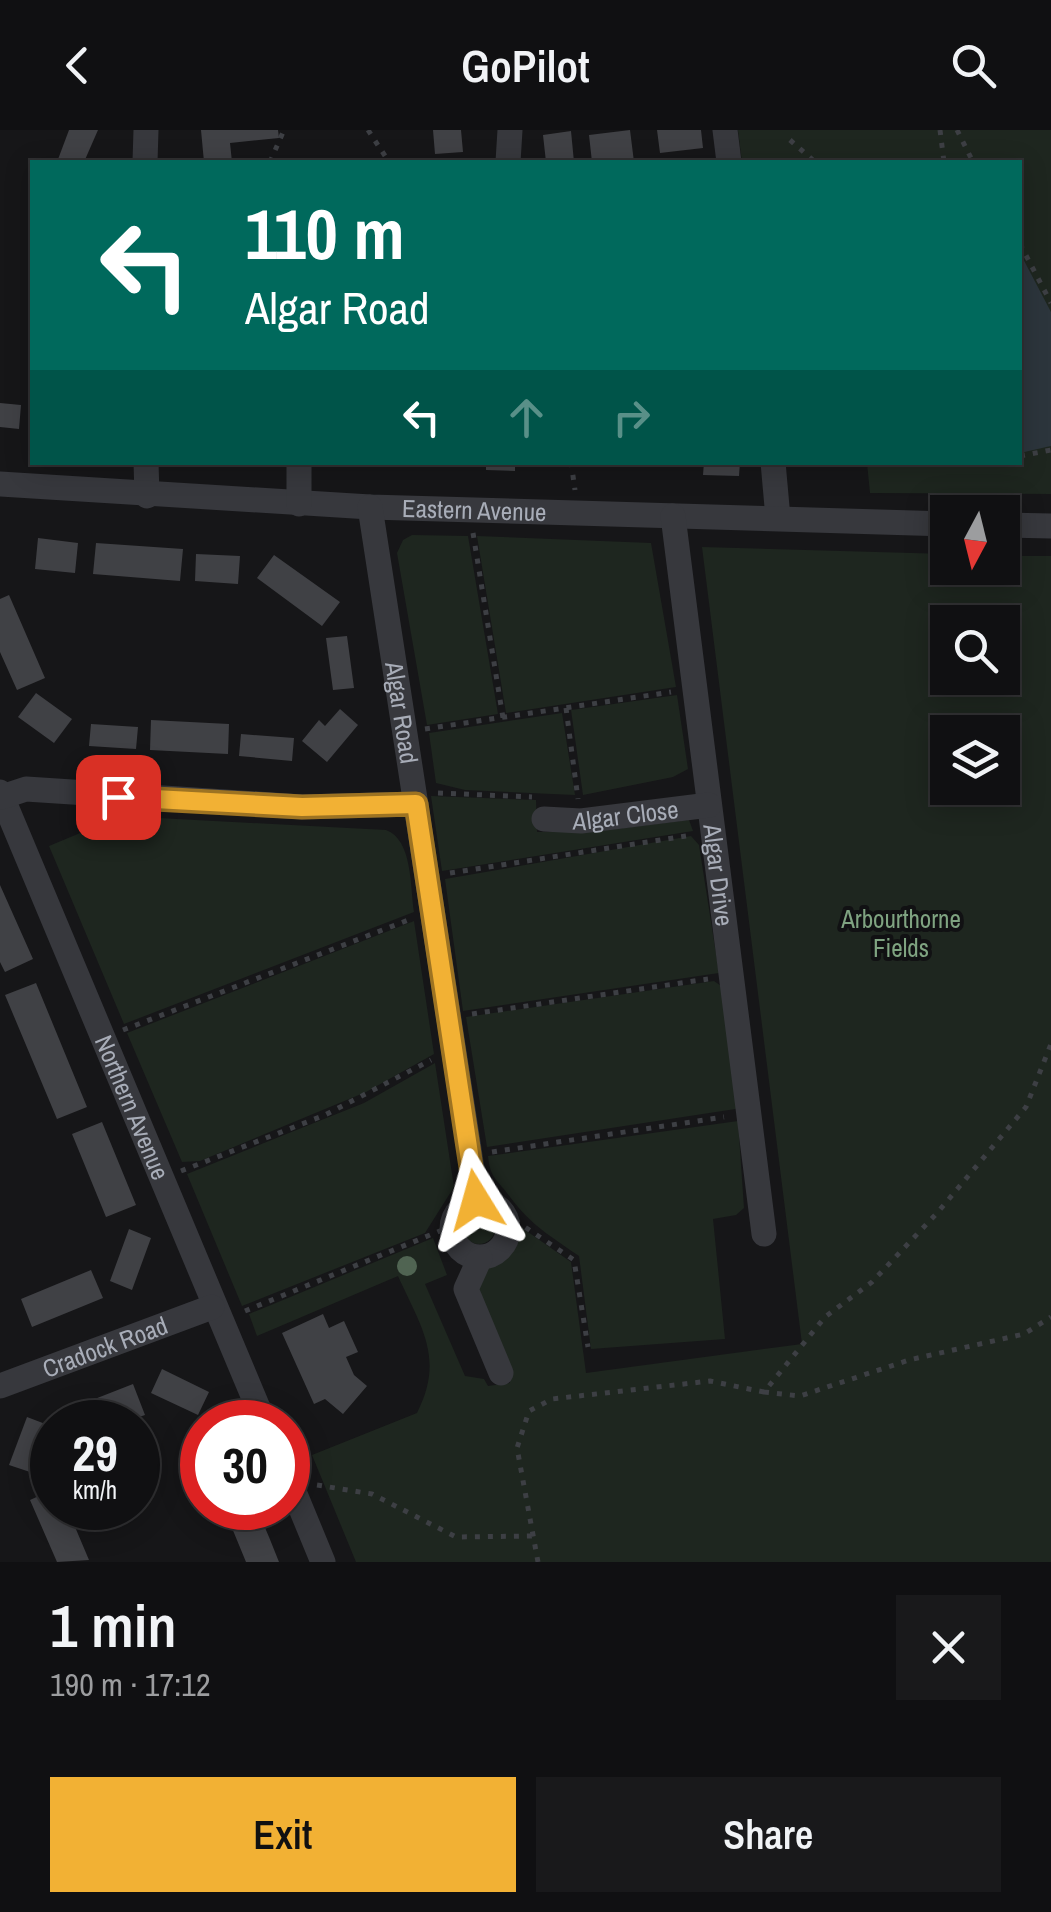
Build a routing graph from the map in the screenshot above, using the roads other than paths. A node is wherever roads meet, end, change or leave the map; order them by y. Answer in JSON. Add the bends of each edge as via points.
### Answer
{"nodes":[{"id":1,"x":146,"y":130,"type":"edge"},
{"id":2,"x":510,"y":130,"type":"edge"},
{"id":3,"x":725,"y":130,"type":"edge"},
{"id":4,"x":145,"y":160,"type":"edge"},
{"id":5,"x":508,"y":160,"type":"edge"},
{"id":6,"x":729,"y":160,"type":"edge"},
{"id":7,"x":146,"y":465,"type":"edge"},
{"id":8,"x":299,"y":465,"type":"edge"},
{"id":9,"x":772,"y":465,"type":"edge"},
{"id":10,"x":0,"y":484,"type":"edge"},
{"id":11,"x":146,"y":496,"type":"junction"},
{"id":12,"x":298,"y":504,"type":"junction"},
{"id":13,"x":370,"y":507,"type":"junction"},
{"id":14,"x":672,"y":516,"type":"junction"},
{"id":15,"x":778,"y":518,"type":"junction"},
{"id":16,"x":930,"y":523,"type":"edge"},
{"id":17,"x":1020,"y":525,"type":"edge"},
{"id":18,"x":1051,"y":526,"type":"edge"},
{"id":19,"x":1,"y":794,"type":"edge"},
{"id":20,"x":416,"y":798,"type":"junction"},
{"id":21,"x":709,"y":804,"type":"junction"},
{"id":22,"x":544,"y":819,"type":"road end"},
{"id":23,"x":476,"y":1200,"type":"junction"},
{"id":24,"x":764,"y":1234,"type":"dead end"},
{"id":25,"x":480,"y":1258,"type":"junction"},
{"id":26,"x":215,"y":1315,"type":"junction"},
{"id":27,"x":501,"y":1373,"type":"dead end"},
{"id":28,"x":0,"y":1386,"type":"edge"},
{"id":29,"x":254,"y":1400,"type":"edge"},
{"id":30,"x":310,"y":1530,"type":"edge"},
{"id":31,"x":323,"y":1562,"type":"edge"}],
"edges":[{"from":1,"to":4,"type":"street"},
{"from":2,"to":5,"type":"street"},
{"from":3,"to":6,"type":"street"},
{"from":7,"to":11,"type":"street"},
{"from":8,"to":12,"type":"street"},
{"from":9,"to":15,"type":"street"},
{"from":10,"to":11,"type":"street","name":"Eastern Avenue"},
{"from":11,"to":12,"type":"street","name":"Eastern Avenue"},
{"from":12,"to":13,"type":"street","name":"Eastern Avenue"},
{"from":13,"to":14,"type":"street","name":"Eastern Avenue"},
{"from":13,"to":20,"type":"street","name":"Algar Road"},
{"from":14,"to":15,"type":"street","name":"Eastern Avenue"},
{"from":14,"to":21,"type":"street","name":"Algar Drive"},
{"from":15,"to":16,"type":"street","name":"Eastern Avenue"},
{"from":17,"to":18,"type":"street"},
{"from":19,"to":20,"type":"street","via":[[26,789],[302,807]]},
{"from":19,"to":26,"type":"street","name":"Northern Avenue"},
{"from":20,"to":23,"type":"street","name":"Algar Road"},
{"from":21,"to":22,"type":"street","name":"Algar Close","via":[[581,821]]},
{"from":21,"to":24,"type":"street","name":"Algar Drive"},
{"from":23,"to":25,"type":"street","via":[[457,1212],[452,1226],[462,1250]]},
{"from":23,"to":25,"type":"street","via":[[504,1213],[507,1239]]},
{"from":25,"to":27,"type":"street","via":[[466,1289]]},
{"from":26,"to":28,"type":"street","name":"Cradock Road"},
{"from":26,"to":29,"type":"street","name":"Northern Avenue"},
{"from":30,"to":31,"type":"street"}]}
